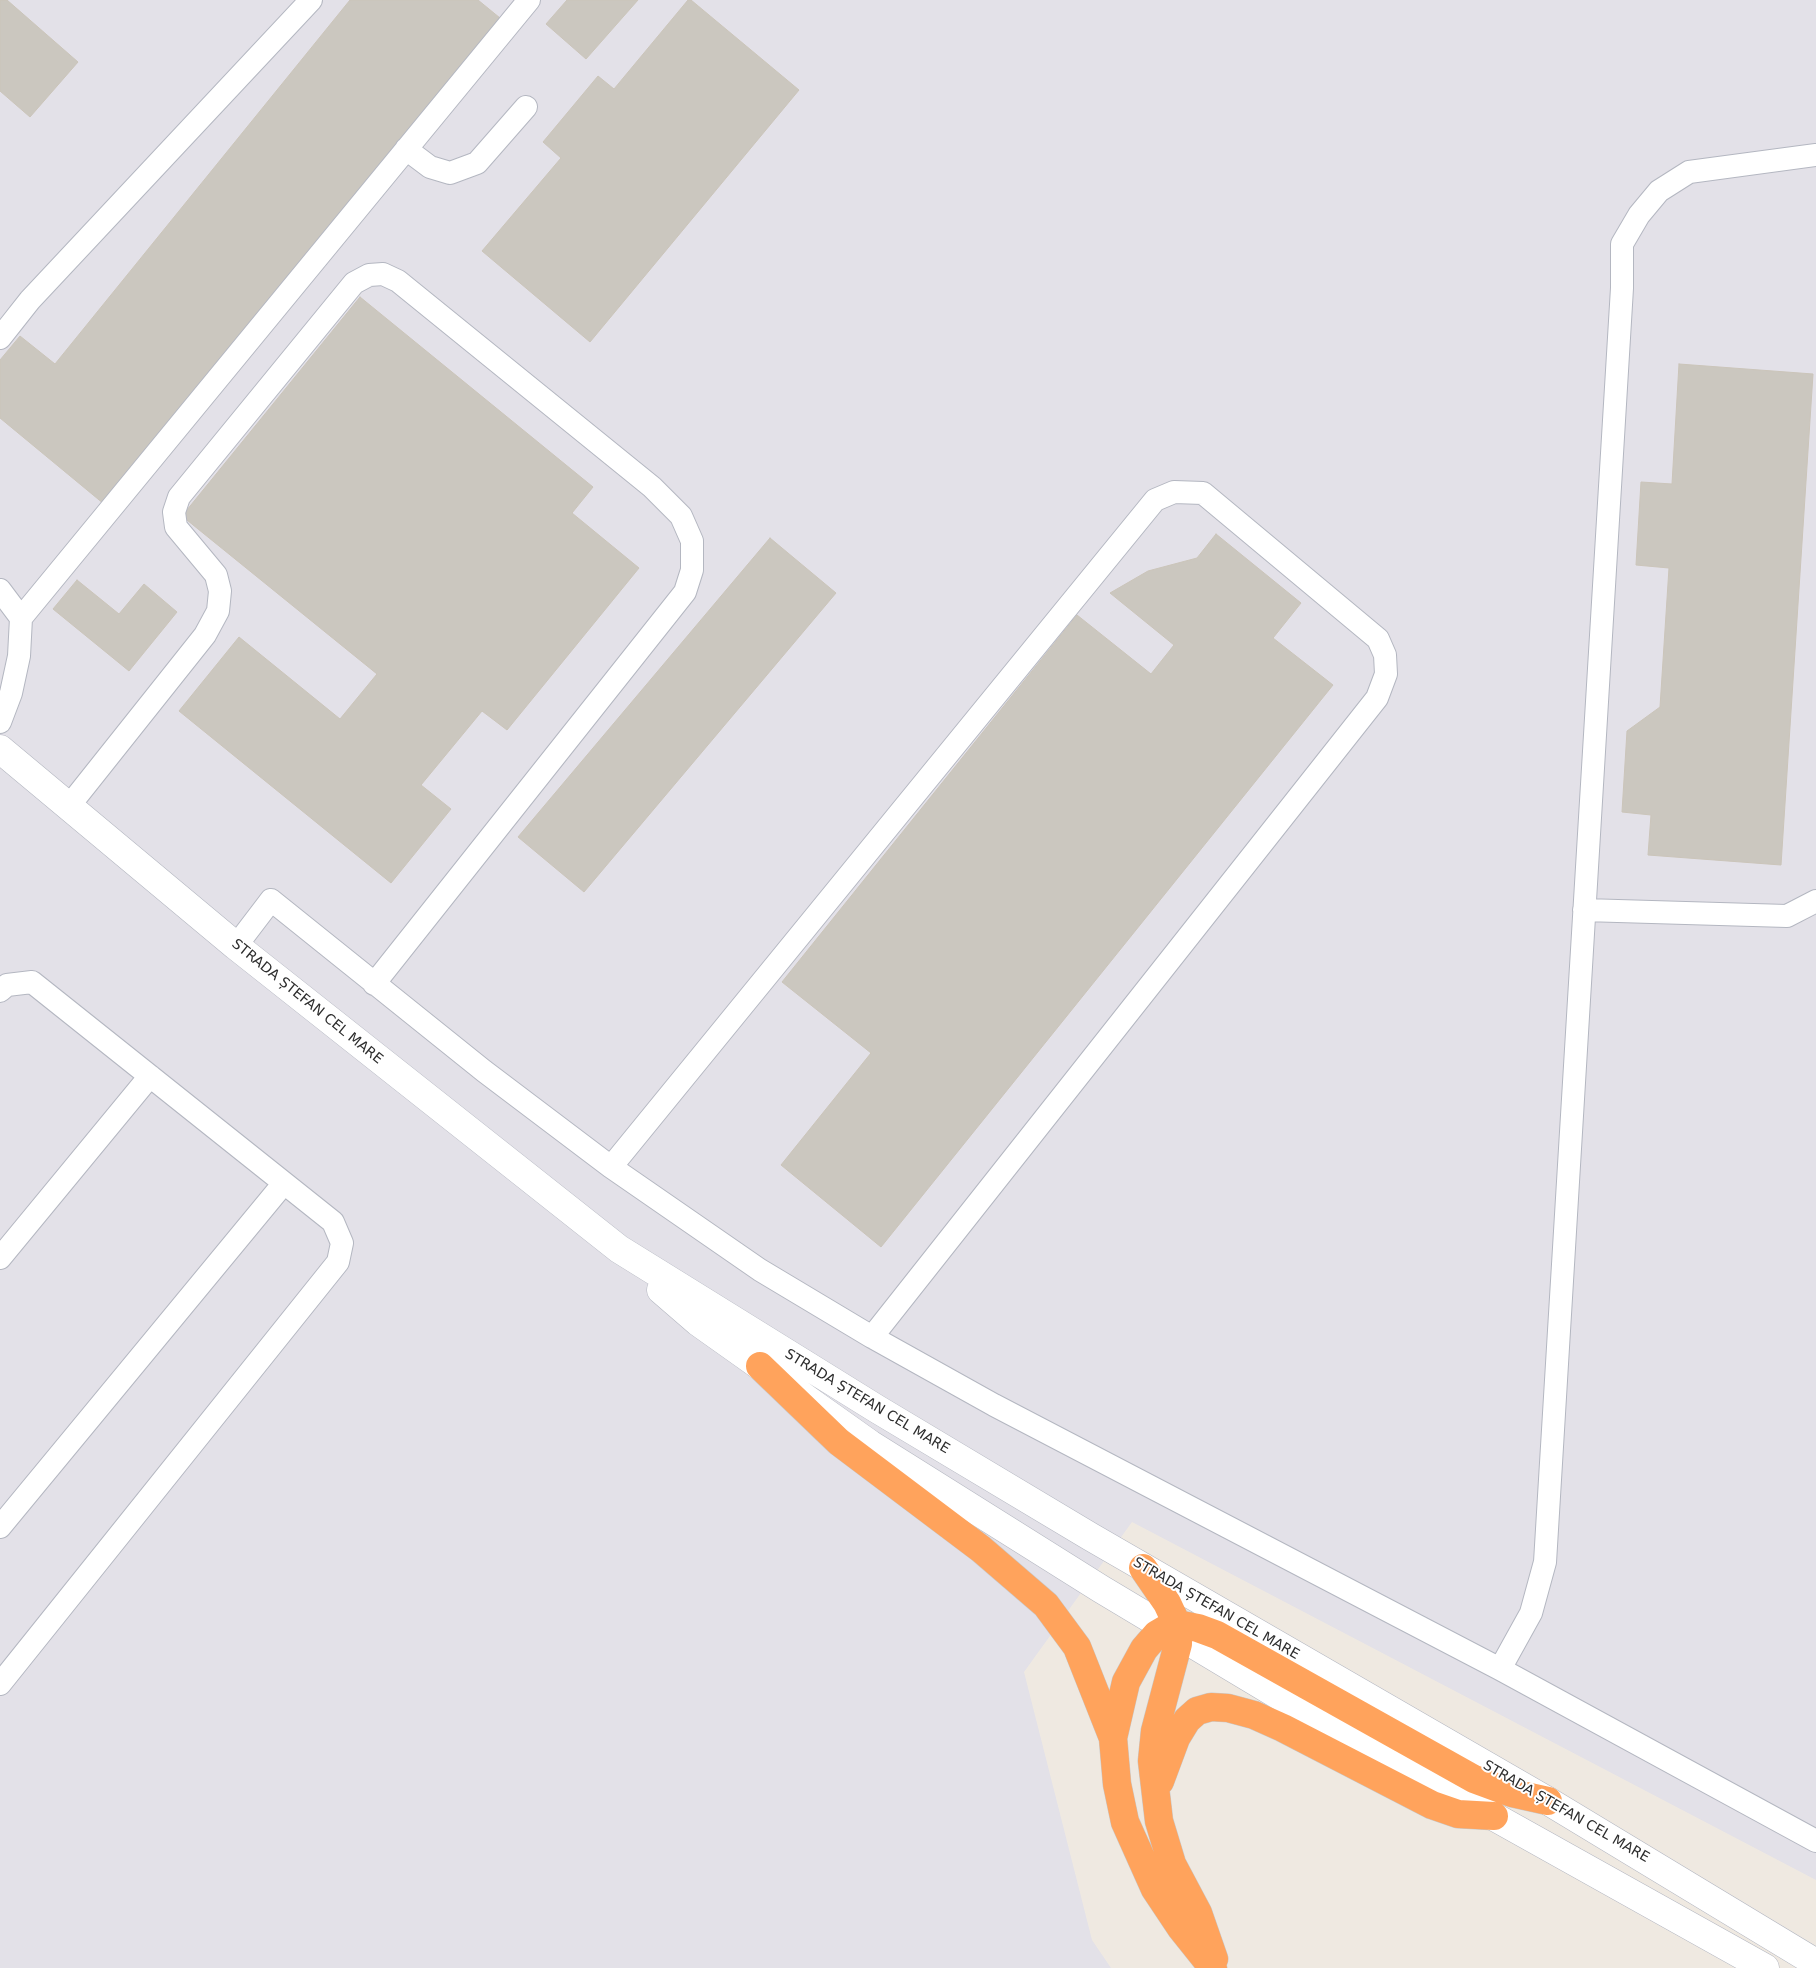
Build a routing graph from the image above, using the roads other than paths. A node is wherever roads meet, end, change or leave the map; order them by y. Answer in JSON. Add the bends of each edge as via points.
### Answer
{"nodes":[{"id":1,"x":311,"y":0,"type":"edge"},
{"id":2,"x":529,"y":0,"type":"edge"},
{"id":3,"x":526,"y":108,"type":"dead end"},
{"id":4,"x":406,"y":149,"type":"junction"},
{"id":5,"x":1816,"y":155,"type":"edge"},
{"id":6,"x":0,"y":338,"type":"edge"},
{"id":7,"x":0,"y":590,"type":"edge"},
{"id":8,"x":21,"y":618,"type":"junction"},
{"id":9,"x":0,"y":722,"type":"edge"},
{"id":10,"x":0,"y":749,"type":"edge"},
{"id":11,"x":69,"y":806,"type":"junction"},
{"id":12,"x":1816,"y":901,"type":"edge"},
{"id":13,"x":1584,"y":910,"type":"junction"},
{"id":14,"x":236,"y":946,"type":"junction"},
{"id":15,"x":374,"y":984,"type":"junction"},
{"id":16,"x":0,"y":991,"type":"edge"},
{"id":17,"x":150,"y":1076,"type":"junction"},
{"id":18,"x":611,"y":1167,"type":"junction"},
{"id":19,"x":284,"y":1183,"type":"junction"},
{"id":20,"x":619,"y":1249,"type":"junction"},
{"id":21,"x":0,"y":1258,"type":"edge"},
{"id":22,"x":872,"y":1337,"type":"junction"},
{"id":23,"x":760,"y":1366,"type":"junction"},
{"id":24,"x":0,"y":1527,"type":"edge"},
{"id":25,"x":1144,"y":1568,"type":"junction"},
{"id":26,"x":1174,"y":1630,"type":"junction"},
{"id":27,"x":1500,"y":1669,"type":"junction"},
{"id":28,"x":0,"y":1684,"type":"edge"},
{"id":29,"x":1113,"y":1738,"type":"junction"},
{"id":30,"x":1155,"y":1794,"type":"junction"},
{"id":31,"x":1548,"y":1801,"type":"junction"},
{"id":32,"x":1494,"y":1816,"type":"junction"},
{"id":33,"x":1816,"y":1842,"type":"edge"},
{"id":34,"x":1816,"y":1963,"type":"edge"},
{"id":35,"x":1213,"y":1968,"type":"edge"},
{"id":36,"x":1217,"y":1968,"type":"edge"},
{"id":37,"x":1765,"y":1968,"type":"edge"}],
"edges":[{"from":1,"to":6,"type":"lane","via":[[30,300]]},
{"from":2,"to":4,"type":"lane"},
{"from":3,"to":4,"type":"lane","via":[[477,163],[450,173],[430,167]]},
{"from":4,"to":8,"type":"lane"},
{"from":5,"to":13,"type":"lane","via":[[1690,172],[1659,190],[1622,244],[1621,308]]},
{"from":7,"to":8,"type":"lane"},
{"from":8,"to":9,"type":"lane","via":[[19,656],[11,693]]},
{"from":10,"to":11,"type":"main road","name":"STRADA ȘTEFAN CEL MARE"},
{"from":11,"to":14,"type":"main road","name":"STRADA ȘTEFAN CEL MARE"},
{"from":11,"to":15,"type":"lane","via":[[205,635],[218,611],[220,591],[216,575],[176,527],[174,512],[180,497],[354,283],[383,274],[398,281],[652,487],[681,516],[692,541],[692,570],[685,592]]},
{"from":12,"to":13,"type":"lane","via":[[1787,916]]},
{"from":13,"to":27,"type":"lane","via":[[1545,1562],[1531,1613]]},
{"from":14,"to":15,"type":"lane","via":[[271,900]]},
{"from":14,"to":20,"type":"main road","name":"STRADA ȘTEFAN CEL MARE"},
{"from":15,"to":18,"type":"lane"},
{"from":16,"to":17,"type":"lane","via":[[6,985],[32,982]]},
{"from":17,"to":19,"type":"lane"},
{"from":17,"to":21,"type":"lane"},
{"from":18,"to":22,"type":"lane","via":[[760,1270]]},
{"from":18,"to":22,"type":"lane","via":[[1155,500],[1174,492],[1203,493],[1378,639],[1385,655],[1386,674],[1377,698]]},
{"from":19,"to":24,"type":"lane"},
{"from":19,"to":28,"type":"lane","via":[[332,1222],[342,1243],[338,1262]]},
{"from":20,"to":23,"type":"main road","name":"STRADA ȘTEFAN CEL MARE","via":[[698,1322]]},
{"from":20,"to":25,"type":"main road","name":"STRADA ȘTEFAN CEL MARE","via":[[877,1409]]},
{"from":22,"to":27,"type":"lane","via":[[1003,1410]]},
{"from":23,"to":26,"type":"main road","name":"STRADA ȘTEFAN CEL MARE","via":[[870,1444],[1034,1548]]},
{"from":23,"to":29,"type":"highway","via":[[839,1442],[981,1549],[1046,1605],[1077,1647]]},
{"from":25,"to":26,"type":"highway","via":[[1167,1603]]},
{"from":25,"to":31,"type":"main road","name":"STRADA ȘTEFAN CEL MARE"},
{"from":26,"to":29,"type":"highway","via":[[1157,1634],[1133,1666],[1120,1701]]},
{"from":26,"to":30,"type":"highway","via":[[1178,1644],[1155,1731],[1152,1761]]},
{"from":26,"to":31,"type":"highway","via":[[1198,1628],[1217,1635],[1474,1780]]},
{"from":26,"to":32,"type":"main road","name":"STRADA ȘTEFAN CEL MARE","via":[[1303,1710]]},
{"from":27,"to":33,"type":"lane"},
{"from":29,"to":35,"type":"highway","via":[[1117,1784],[1135,1849],[1160,1897]]},
{"from":30,"to":32,"type":"highway","via":[[1186,1720],[1197,1711],[1211,1707],[1228,1708],[1283,1728],[1432,1805],[1458,1814]]},
{"from":30,"to":36,"type":"highway","via":[[1164,1842],[1198,1913]]},
{"from":31,"to":34,"type":"main road","name":"STRADA ȘTEFAN CEL MARE"},
{"from":32,"to":37,"type":"main road","name":"STRADA ȘTEFAN CEL MARE"}]}
